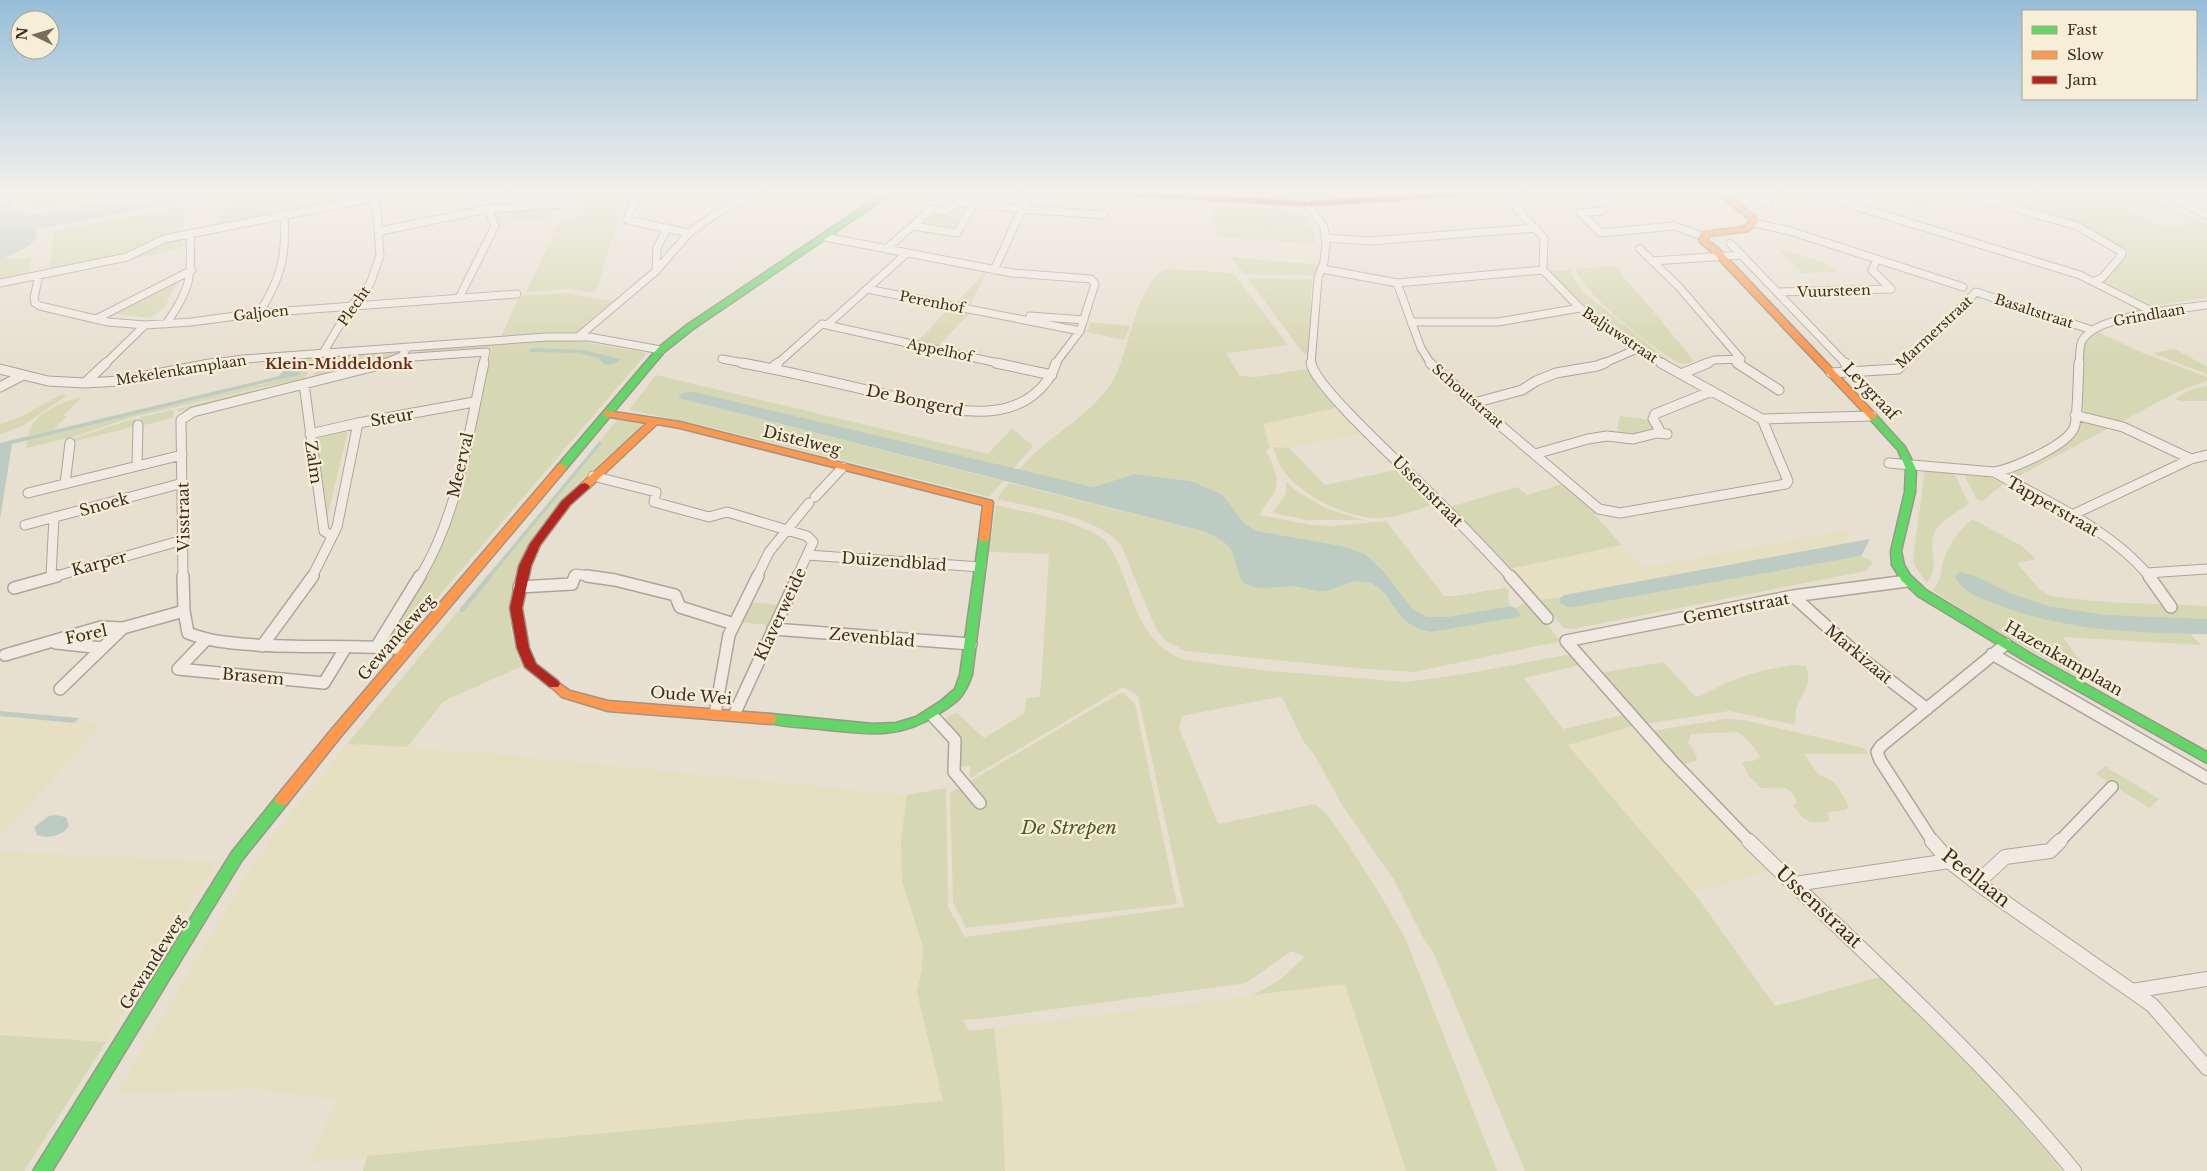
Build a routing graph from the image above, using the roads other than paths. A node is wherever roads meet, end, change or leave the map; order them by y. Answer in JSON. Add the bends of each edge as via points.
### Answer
{"nodes":[{"id":1,"x":148,"y":247,"type":"edge"},
{"id":2,"x":191,"y":247,"type":"edge"},
{"id":3,"x":286,"y":247,"type":"edge"},
{"id":4,"x":380,"y":247,"type":"edge"},
{"id":5,"x":485,"y":247,"type":"edge"},
{"id":6,"x":658,"y":247,"type":"edge"},
{"id":7,"x":677,"y":247,"type":"edge"},
{"id":8,"x":811,"y":247,"type":"edge"},
{"id":9,"x":874,"y":247,"type":"edge"},
{"id":10,"x":889,"y":247,"type":"edge"},
{"id":11,"x":1005,"y":247,"type":"edge"},
{"id":12,"x":1325,"y":247,"type":"edge"},
{"id":13,"x":1543,"y":247,"type":"edge"},
{"id":14,"x":1712,"y":247,"type":"edge"},
{"id":15,"x":1737,"y":247,"type":"edge"},
{"id":16,"x":1838,"y":247,"type":"edge"},
{"id":17,"x":1985,"y":247,"type":"edge"},
{"id":18,"x":2113,"y":247,"type":"edge"},
{"id":19,"x":886,"y":249,"type":"junction"},
{"id":20,"x":1640,"y":249,"type":"dead end"},
{"id":21,"x":907,"y":253,"type":"junction"},
{"id":22,"x":1722,"y":253,"type":"junction"},
{"id":23,"x":1742,"y":255,"type":"junction"},
{"id":24,"x":1866,"y":255,"type":"junction"},
{"id":25,"x":1652,"y":261,"type":"junction"},
{"id":26,"x":1875,"y":264,"type":"junction"},
{"id":27,"x":1895,"y":264,"type":"junction"},
{"id":28,"x":1322,"y":269,"type":"junction"},
{"id":29,"x":192,"y":270,"type":"junction"},
{"id":30,"x":994,"y":270,"type":"junction"},
{"id":31,"x":1543,"y":270,"type":"junction"},
{"id":32,"x":656,"y":271,"type":"junction"},
{"id":33,"x":39,"y":275,"type":"junction"},
{"id":34,"x":2095,"y":281,"type":"junction"},
{"id":35,"x":0,"y":283,"type":"edge"},
{"id":36,"x":1397,"y":283,"type":"junction"},
{"id":37,"x":1963,"y":287,"type":"dead end"},
{"id":38,"x":867,"y":289,"type":"junction"},
{"id":39,"x":1778,"y":292,"type":"junction"},
{"id":40,"x":1976,"y":292,"type":"joint"},
{"id":41,"x":517,"y":294,"type":"dead end"},
{"id":42,"x":459,"y":298,"type":"junction"},
{"id":43,"x":2207,"y":305,"type":"edge"},
{"id":44,"x":352,"y":306,"type":"junction"},
{"id":45,"x":1580,"y":308,"type":"junction"},
{"id":46,"x":2153,"y":312,"type":"junction"},
{"id":47,"x":259,"y":313,"type":"junction"},
{"id":48,"x":997,"y":315,"type":"junction"},
{"id":49,"x":96,"y":319,"type":"junction"},
{"id":50,"x":1084,"y":320,"type":"junction"},
{"id":51,"x":1411,"y":322,"type":"junction"},
{"id":52,"x":166,"y":324,"type":"junction"},
{"id":53,"x":145,"y":325,"type":"junction"},
{"id":54,"x":827,"y":325,"type":"junction"},
{"id":55,"x":2092,"y":330,"type":"junction"},
{"id":56,"x":1080,"y":332,"type":"junction"},
{"id":57,"x":578,"y":337,"type":"junction"},
{"id":58,"x":406,"y":348,"type":"junction"},
{"id":59,"x":1637,"y":348,"type":"junction"},
{"id":60,"x":661,"y":350,"type":"junction"},
{"id":61,"x":323,"y":353,"type":"junction"},
{"id":62,"x":399,"y":358,"type":"junction"},
{"id":63,"x":722,"y":359,"type":"dead end"},
{"id":64,"x":1734,"y":359,"type":"junction"},
{"id":65,"x":772,"y":368,"type":"junction"},
{"id":66,"x":0,"y":369,"type":"edge"},
{"id":67,"x":1854,"y":372,"type":"junction"},
{"id":68,"x":1831,"y":373,"type":"junction"},
{"id":69,"x":1052,"y":374,"type":"junction"},
{"id":70,"x":1681,"y":374,"type":"junction"},
{"id":71,"x":23,"y":375,"type":"junction"},
{"id":72,"x":85,"y":383,"type":"junction"},
{"id":73,"x":304,"y":384,"type":"junction"},
{"id":74,"x":0,"y":387,"type":"edge"},
{"id":75,"x":1779,"y":390,"type":"dead end"},
{"id":76,"x":1712,"y":391,"type":"junction"},
{"id":77,"x":474,"y":402,"type":"junction"},
{"id":78,"x":1474,"y":403,"type":"junction"},
{"id":79,"x":607,"y":414,"type":"junction"},
{"id":80,"x":2075,"y":415,"type":"junction"},
{"id":81,"x":1872,"y":416,"type":"junction"},
{"id":82,"x":1762,"y":419,"type":"junction"},
{"id":83,"x":656,"y":420,"type":"junction"},
{"id":84,"x":358,"y":423,"type":"junction"},
{"id":85,"x":138,"y":425,"type":"dead end"},
{"id":86,"x":1657,"y":433,"type":"junction"},
{"id":87,"x":310,"y":434,"type":"junction"},
{"id":88,"x":1667,"y":434,"type":"dead end"},
{"id":89,"x":70,"y":443,"type":"dead end"},
{"id":90,"x":1535,"y":454,"type":"junction"},
{"id":91,"x":182,"y":455,"type":"junction"},
{"id":92,"x":2207,"y":455,"type":"edge"},
{"id":93,"x":2191,"y":459,"type":"junction"},
{"id":94,"x":1890,"y":463,"type":"dead end"},
{"id":95,"x":1910,"y":465,"type":"junction"},
{"id":96,"x":137,"y":466,"type":"junction"},
{"id":97,"x":843,"y":467,"type":"junction"},
{"id":98,"x":1994,"y":472,"type":"junction"},
{"id":99,"x":593,"y":476,"type":"junction"},
{"id":100,"x":183,"y":483,"type":"junction"},
{"id":101,"x":65,"y":484,"type":"junction"},
{"id":102,"x":28,"y":493,"type":"dead end"},
{"id":103,"x":988,"y":503,"type":"joint"},
{"id":104,"x":2072,"y":515,"type":"junction"},
{"id":105,"x":54,"y":517,"type":"junction"},
{"id":106,"x":24,"y":525,"type":"dead end"},
{"id":107,"x":786,"y":528,"type":"junction"},
{"id":108,"x":332,"y":536,"type":"junction"},
{"id":109,"x":183,"y":540,"type":"junction"},
{"id":110,"x":807,"y":555,"type":"junction"},
{"id":111,"x":981,"y":567,"type":"junction"},
{"id":112,"x":2207,"y":570,"type":"edge"},
{"id":113,"x":2147,"y":573,"type":"junction"},
{"id":114,"x":51,"y":576,"type":"junction"},
{"id":115,"x":1907,"y":580,"type":"junction"},
{"id":116,"x":519,"y":587,"type":"junction"},
{"id":117,"x":14,"y":588,"type":"dead end"},
{"id":118,"x":1792,"y":596,"type":"junction"},
{"id":119,"x":2171,"y":607,"type":"dead end"},
{"id":120,"x":184,"y":611,"type":"junction"},
{"id":121,"x":1547,"y":618,"type":"dead end"},
{"id":122,"x":734,"y":624,"type":"junction"},
{"id":123,"x":123,"y":628,"type":"junction"},
{"id":124,"x":773,"y":629,"type":"junction"},
{"id":125,"x":205,"y":641,"type":"junction"},
{"id":126,"x":1566,"y":641,"type":"joint"},
{"id":127,"x":50,"y":642,"type":"junction"},
{"id":128,"x":971,"y":644,"type":"junction"},
{"id":129,"x":2006,"y":644,"type":"junction"},
{"id":130,"x":262,"y":646,"type":"junction"},
{"id":131,"x":377,"y":646,"type":"junction"},
{"id":132,"x":346,"y":647,"type":"junction"},
{"id":133,"x":102,"y":648,"type":"junction"},
{"id":134,"x":408,"y":649,"type":"junction"},
{"id":135,"x":1992,"y":654,"type":"junction"},
{"id":136,"x":4,"y":655,"type":"dead end"},
{"id":137,"x":60,"y":689,"type":"dead end"},
{"id":138,"x":1927,"y":709,"type":"junction"},
{"id":139,"x":715,"y":714,"type":"junction"},
{"id":140,"x":931,"y":714,"type":"junction"},
{"id":141,"x":734,"y":715,"type":"junction"},
{"id":142,"x":2207,"y":758,"type":"edge"},
{"id":143,"x":2207,"y":778,"type":"edge"},
{"id":144,"x":2112,"y":787,"type":"dead end"},
{"id":145,"x":980,"y":803,"type":"dead end"},
{"id":146,"x":1949,"y":861,"type":"junction"},
{"id":147,"x":1977,"y":883,"type":"junction"},
{"id":148,"x":1795,"y":884,"type":"junction"},
{"id":149,"x":2207,"y":979,"type":"edge"},
{"id":150,"x":2132,"y":991,"type":"junction"},
{"id":151,"x":2207,"y":1068,"type":"edge"},
{"id":152,"x":42,"y":1171,"type":"edge"},
{"id":153,"x":2074,"y":1171,"type":"edge"}],
"edges":[{"from":1,"to":33,"type":"street","via":[[127,257]]},
{"from":2,"to":29,"type":"street"},
{"from":3,"to":47,"type":"street","via":[[283,268],[272,294]]},
{"from":4,"to":44,"type":"street","name":"Plecht","via":[[370,284]]},
{"from":5,"to":42,"type":"street"},
{"from":6,"to":32,"type":"street","via":[[654,264]]},
{"from":7,"to":32,"type":"street"},
{"from":8,"to":60,"type":"street","name":"Gewandeweg"},
{"from":9,"to":19,"type":"street"},
{"from":10,"to":19,"type":"street"},
{"from":11,"to":30,"type":"street"},
{"from":12,"to":28,"type":"street"},
{"from":13,"to":31,"type":"street"},
{"from":14,"to":22,"type":"street","name":"Leygraaf"},
{"from":15,"to":23,"type":"street","name":"Leygraaf"},
{"from":16,"to":24,"type":"street"},
{"from":17,"to":34,"type":"street"},
{"from":18,"to":34,"type":"street","via":[[2122,255],[2102,278]]},
{"from":19,"to":21,"type":"street"},
{"from":20,"to":25,"type":"street"},
{"from":21,"to":30,"type":"street"},
{"from":21,"to":38,"type":"street"},
{"from":22,"to":23,"type":"street"},
{"from":22,"to":25,"type":"street"},
{"from":22,"to":68,"type":"street","name":"Leygraaf"},
{"from":23,"to":39,"type":"street","name":"Leygraaf"},
{"from":24,"to":26,"type":"street"},
{"from":24,"to":27,"type":"street"},
{"from":25,"to":64,"type":"street","via":[[1680,288],[1741,359]]},
{"from":26,"to":27,"type":"street"},
{"from":26,"to":39,"type":"street","name":"Vuursteen","via":[[1872,270],[1891,289]]},
{"from":27,"to":37,"type":"street"},
{"from":28,"to":36,"type":"street"},
{"from":28,"to":121,"type":"street","name":"Ussenstraat","via":[[1318,278],[1310,364],[1316,374],[1348,411],[1517,582]]},
{"from":29,"to":49,"type":"street"},
{"from":29,"to":52,"type":"street","via":[[188,291]]},
{"from":30,"to":50,"type":"street","name":"De Bongerd","via":[[1091,279],[1095,284]]},
{"from":31,"to":36,"type":"street"},
{"from":31,"to":45,"type":"street","name":"Baljuwstraat"},
{"from":32,"to":57,"type":"street"},
{"from":33,"to":35,"type":"street"},
{"from":33,"to":49,"type":"street","name":"Galjoen","via":[[34,298],[36,303]]},
{"from":34,"to":46,"type":"street"},
{"from":36,"to":51,"type":"street","name":"Schoutstraat"},
{"from":38,"to":48,"type":"street","name":"Perenhof"},
{"from":38,"to":54,"type":"street"},
{"from":39,"to":67,"type":"street","name":"Leygraaf"},
{"from":40,"to":55,"type":"street","name":"Basaltstraat"},
{"from":40,"to":67,"type":"street","name":"Marmerstraat","via":[[1898,369]]},
{"from":41,"to":42,"type":"street","name":"Galjoen"},
{"from":42,"to":44,"type":"street","name":"Galjoen"},
{"from":43,"to":46,"type":"street","name":"Grindlaan"},
{"from":44,"to":47,"type":"street","name":"Galjoen"},
{"from":44,"to":61,"type":"street","name":"Plecht"},
{"from":45,"to":51,"type":"street","via":[[1498,322]]},
{"from":45,"to":59,"type":"street","name":"Baljuwstraat"},
{"from":46,"to":55,"type":"street","name":"Grindlaan","via":[[2108,322]]},
{"from":47,"to":52,"type":"street","name":"Galjoen"},
{"from":48,"to":50,"type":"street","name":"Perenhof"},
{"from":48,"to":56,"type":"street","name":"Perenhof"},
{"from":49,"to":53,"type":"street","name":"Galjoen"},
{"from":50,"to":56,"type":"street","name":"De Bongerd"},
{"from":51,"to":78,"type":"street","name":"Schoutstraat","via":[[1428,361]]},
{"from":52,"to":53,"type":"street","name":"Galjoen"},
{"from":53,"to":72,"type":"street"},
{"from":54,"to":65,"type":"street","via":[[822,324]]},
{"from":54,"to":69,"type":"street","name":"Appelhof"},
{"from":55,"to":80,"type":"street","name":"Grindlaan","via":[[2084,335],[2081,342]]},
{"from":56,"to":69,"type":"street","name":"De Bongerd","via":[[1056,362]]},
{"from":57,"to":58,"type":"street","name":"Mekelenkamplaan"},
{"from":57,"to":60,"type":"street","name":"Mekelenkamplaan"},
{"from":58,"to":61,"type":"street","name":"Mekelenkamplaan"},
{"from":58,"to":62,"type":"street"},
{"from":59,"to":70,"type":"street","name":"Baljuwstraat"},
{"from":59,"to":78,"type":"street","via":[[1597,366],[1556,373],[1522,390]]},
{"from":60,"to":79,"type":"street","name":"Gewandeweg"},
{"from":61,"to":72,"type":"street","name":"Mekelenkamplaan","via":[[216,362],[119,381]]},
{"from":62,"to":73,"type":"street","name":"Visstraat"},
{"from":62,"to":77,"type":"street","name":"Meerval","via":[[486,352]]},
{"from":63,"to":65,"type":"street","name":"De Bongerd"},
{"from":64,"to":70,"type":"street","via":[[1714,360]]},
{"from":64,"to":75,"type":"street","via":[[1741,368]]},
{"from":65,"to":69,"type":"street","name":"De Bongerd","via":[[936,407],[979,412],[1012,406],[1034,396]]},
{"from":66,"to":71,"type":"street","name":"Mekelenkamplaan"},
{"from":67,"to":68,"type":"street","name":"Marmerstraat"},
{"from":68,"to":81,"type":"street","name":"Leygraaf"},
{"from":70,"to":76,"type":"street","name":"Baljuwstraat"},
{"from":71,"to":72,"type":"street","name":"Mekelenkamplaan","via":[[48,381]]},
{"from":71,"to":74,"type":"street"},
{"from":73,"to":87,"type":"street","name":"Zalm"},
{"from":73,"to":91,"type":"street","name":"Visstraat","via":[[190,413],[181,420]]},
{"from":76,"to":82,"type":"street","name":"Baljuwstraat"},
{"from":76,"to":86,"type":"street","via":[[1655,414],[1653,419],[1659,429]]},
{"from":77,"to":84,"type":"street","name":"Steur"},
{"from":77,"to":131,"type":"street","name":"Meerval","via":[[443,530],[425,568]]},
{"from":78,"to":90,"type":"street","name":"Schoutstraat"},
{"from":79,"to":83,"type":"street","name":"Distelweg"},
{"from":79,"to":134,"type":"street","name":"Gewandeweg"},
{"from":80,"to":93,"type":"street","via":[[2123,427]]},
{"from":80,"to":98,"type":"street","name":"Grindlaan","via":[[2074,428],[2062,442],[2006,470]]},
{"from":81,"to":82,"type":"street"},
{"from":81,"to":95,"type":"street","name":"Leygraaf","via":[[1898,444]]},
{"from":82,"to":90,"type":"street","name":"Schoutstraat","via":[[1788,480],[1786,484],[1620,513],[1599,509]]},
{"from":83,"to":97,"type":"street","name":"Distelweg"},
{"from":83,"to":99,"type":"street","name":"Oude Wei"},
{"from":84,"to":87,"type":"street","name":"Steur"},
{"from":84,"to":108,"type":"street","name":"Zalm","via":[[337,527]]},
{"from":85,"to":96,"type":"street"},
{"from":86,"to":88,"type":"street"},
{"from":86,"to":90,"type":"street","via":[[1633,439],[1607,436],[1588,439]]},
{"from":87,"to":108,"type":"street","name":"Zalm","via":[[324,531]]},
{"from":89,"to":101,"type":"street"},
{"from":91,"to":96,"type":"street"},
{"from":91,"to":100,"type":"street","name":"Visstraat"},
{"from":92,"to":93,"type":"street"},
{"from":93,"to":104,"type":"street"},
{"from":94,"to":95,"type":"street","name":"Grindlaan"},
{"from":95,"to":98,"type":"street","name":"Grindlaan"},
{"from":95,"to":115,"type":"street","via":[[1910,489],[1895,554],[1899,571]]},
{"from":96,"to":101,"type":"street"},
{"from":97,"to":103,"type":"street","name":"Distelweg"},
{"from":97,"to":107,"type":"street","name":"Klaverweide"},
{"from":98,"to":104,"type":"street","name":"Tapperstraat"},
{"from":99,"to":107,"type":"street","via":[[656,492],[654,502],[709,517],[727,512]]},
{"from":99,"to":116,"type":"street","name":"Oude Wei","via":[[566,503],[540,537],[525,566]]},
{"from":100,"to":105,"type":"street","name":"Snoek"},
{"from":100,"to":109,"type":"street","name":"Visstraat"},
{"from":101,"to":102,"type":"street"},
{"from":103,"to":111,"type":"street","name":"Oude Wei"},
{"from":104,"to":113,"type":"street","name":"Tapperstraat","via":[[2100,533]]},
{"from":105,"to":106,"type":"street","name":"Snoek"},
{"from":105,"to":114,"type":"street"},
{"from":107,"to":110,"type":"street","name":"Klaverweide","via":[[807,536],[813,542]]},
{"from":107,"to":122,"type":"street","name":"Klaverweide","via":[[769,552]]},
{"from":108,"to":130,"type":"street","name":"Zalm","via":[[317,569]]},
{"from":109,"to":114,"type":"street","name":"Karper"},
{"from":109,"to":120,"type":"street","name":"Visstraat"},
{"from":110,"to":111,"type":"street","name":"Duizendblad"},
{"from":110,"to":124,"type":"street","name":"Klaverweide"},
{"from":111,"to":128,"type":"street","name":"Oude Wei"},
{"from":112,"to":113,"type":"street"},
{"from":113,"to":119,"type":"street","name":"Tapperstraat"},
{"from":114,"to":117,"type":"street","name":"Karper"},
{"from":115,"to":118,"type":"street","name":"Gemertstraat"},
{"from":115,"to":129,"type":"street","name":"Hazenkamplaan","via":[[1922,593]]},
{"from":116,"to":122,"type":"street","via":[[572,584],[576,574],[615,580],[674,595],[680,607]]},
{"from":116,"to":139,"type":"street","name":"Oude Wei","via":[[516,608],[523,648],[531,667],[566,694],[608,706]]},
{"from":118,"to":126,"type":"street","name":"Gemertstraat"},
{"from":118,"to":138,"type":"street","name":"Markizaat","via":[[1865,661]]},
{"from":120,"to":123,"type":"street","name":"Forel"},
{"from":120,"to":125,"type":"street","name":"Visstraat","via":[[188,633]]},
{"from":122,"to":139,"type":"street","name":"Klaverweide","via":[[729,635]]},
{"from":123,"to":127,"type":"street","name":"Forel","via":[[101,627]]},
{"from":123,"to":133,"type":"street","name":"Forel"},
{"from":124,"to":128,"type":"street","name":"Zevenblad"},
{"from":124,"to":141,"type":"street","name":"Klaverweide"},
{"from":125,"to":130,"type":"street"},
{"from":125,"to":132,"type":"street","name":"Brasem","via":[[178,669],[324,683]]},
{"from":126,"to":148,"type":"street","name":"Ussenstraat","via":[[1650,737]]},
{"from":127,"to":133,"type":"street","name":"Forel"},
{"from":127,"to":136,"type":"street","name":"Forel"},
{"from":128,"to":140,"type":"street","name":"Oude Wei","via":[[960,691]]},
{"from":129,"to":135,"type":"street","name":"Peellaan"},
{"from":129,"to":142,"type":"street","name":"Hazenkamplaan"},
{"from":130,"to":132,"type":"street"},
{"from":131,"to":132,"type":"street"},
{"from":131,"to":134,"type":"street"},
{"from":133,"to":137,"type":"street","name":"Forel"},
{"from":134,"to":152,"type":"street","name":"Gewandeweg","via":[[308,766],[237,856]]},
{"from":135,"to":138,"type":"street","name":"Peellaan"},
{"from":135,"to":143,"type":"street","name":"Hazenkamplaan"},
{"from":138,"to":146,"type":"street","name":"Peellaan","via":[[1877,752],[1937,848]]},
{"from":139,"to":141,"type":"street","name":"Oude Wei"},
{"from":140,"to":141,"type":"street","name":"Oude Wei","via":[[908,725],[885,729]]},
{"from":140,"to":145,"type":"street","via":[[955,740],[954,772]]},
{"from":144,"to":147,"type":"street","via":[[2050,851],[2005,857]]},
{"from":146,"to":147,"type":"street","name":"Peellaan"},
{"from":146,"to":148,"type":"street"},
{"from":147,"to":150,"type":"street","name":"Peellaan"},
{"from":148,"to":153,"type":"street","name":"Ussenstraat","via":[[1892,976],[2040,1128]]},
{"from":149,"to":150,"type":"street"},
{"from":150,"to":151,"type":"street","name":"Peellaan","via":[[2152,1005]]}]}
